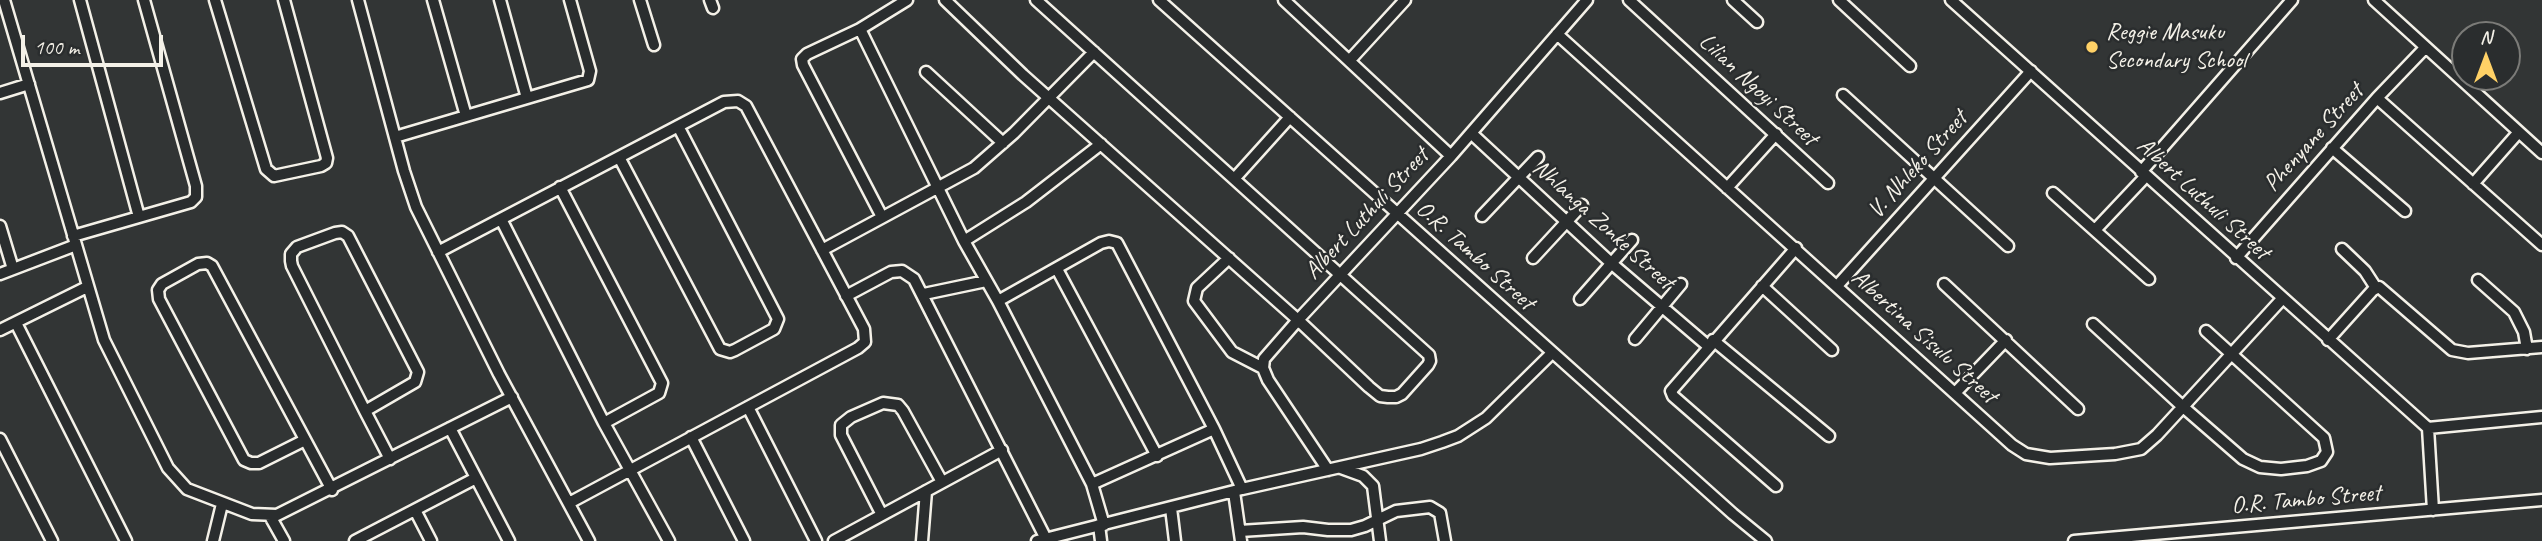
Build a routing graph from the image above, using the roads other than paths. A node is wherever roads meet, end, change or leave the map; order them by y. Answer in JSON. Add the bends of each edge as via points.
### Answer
{"nodes":[{"id":1,"x":4,"y":0,"type":"edge"},
{"id":2,"x":144,"y":0,"type":"edge"},
{"id":3,"x":215,"y":0,"type":"edge"},
{"id":4,"x":284,"y":0,"type":"edge"},
{"id":5,"x":358,"y":0,"type":"edge"},
{"id":6,"x":433,"y":0,"type":"edge"},
{"id":7,"x":500,"y":0,"type":"edge"},
{"id":8,"x":570,"y":0,"type":"edge"},
{"id":9,"x":640,"y":0,"type":"edge"},
{"id":10,"x":907,"y":0,"type":"edge"},
{"id":11,"x":945,"y":0,"type":"edge"},
{"id":12,"x":1036,"y":0,"type":"edge"},
{"id":13,"x":1159,"y":0,"type":"edge"},
{"id":14,"x":1284,"y":0,"type":"edge"},
{"id":15,"x":1405,"y":0,"type":"edge"},
{"id":16,"x":1587,"y":0,"type":"edge"},
{"id":17,"x":1629,"y":0,"type":"edge"},
{"id":18,"x":1733,"y":0,"type":"edge"},
{"id":19,"x":1839,"y":0,"type":"edge"},
{"id":20,"x":1951,"y":0,"type":"edge"},
{"id":21,"x":2292,"y":0,"type":"edge"},
{"id":22,"x":2374,"y":0,"type":"edge"},
{"id":23,"x":83,"y":1,"type":"edge"},
{"id":24,"x":1757,"y":22,"type":"dead end"},
{"id":25,"x":860,"y":29,"type":"junction"},
{"id":26,"x":1557,"y":34,"type":"junction"},
{"id":27,"x":654,"y":45,"type":"dead end"},
{"id":28,"x":2425,"y":48,"type":"junction"},
{"id":29,"x":1094,"y":52,"type":"junction"},
{"id":30,"x":1350,"y":60,"type":"junction"},
{"id":31,"x":1910,"y":66,"type":"dead end"},
{"id":32,"x":2031,"y":71,"type":"junction"},
{"id":33,"x":926,"y":72,"type":"dead end"},
{"id":34,"x":29,"y":84,"type":"junction"},
{"id":35,"x":0,"y":93,"type":"edge"},
{"id":36,"x":1843,"y":95,"type":"dead end"},
{"id":37,"x":527,"y":98,"type":"junction"},
{"id":38,"x":1049,"y":98,"type":"junction"},
{"id":39,"x":2377,"y":98,"type":"junction"},
{"id":40,"x":466,"y":116,"type":"junction"},
{"id":41,"x":1290,"y":117,"type":"junction"},
{"id":42,"x":678,"y":126,"type":"junction"},
{"id":43,"x":1471,"y":133,"type":"junction"},
{"id":44,"x":2518,"y":133,"type":"junction"},
{"id":45,"x":1776,"y":134,"type":"junction"},
{"id":46,"x":395,"y":137,"type":"junction"},
{"id":47,"x":1003,"y":143,"type":"junction"},
{"id":48,"x":1101,"y":144,"type":"junction"},
{"id":49,"x":2332,"y":148,"type":"junction"},
{"id":50,"x":2542,"y":153,"type":"edge"},
{"id":51,"x":1451,"y":156,"type":"junction"},
{"id":52,"x":619,"y":157,"type":"junction"},
{"id":53,"x":1538,"y":157,"type":"dead end"},
{"id":54,"x":2143,"y":174,"type":"junction"},
{"id":55,"x":1518,"y":177,"type":"junction"},
{"id":56,"x":1235,"y":178,"type":"junction"},
{"id":57,"x":1934,"y":178,"type":"junction"},
{"id":58,"x":1828,"y":183,"type":"dead end"},
{"id":59,"x":2473,"y":184,"type":"junction"},
{"id":60,"x":560,"y":187,"type":"junction"},
{"id":61,"x":938,"y":188,"type":"junction"},
{"id":62,"x":1727,"y":188,"type":"junction"},
{"id":63,"x":2053,"y":193,"type":"dead end"},
{"id":64,"x":1582,"y":205,"type":"dead end"},
{"id":65,"x":2404,"y":211,"type":"dead end"},
{"id":66,"x":1397,"y":214,"type":"junction"},
{"id":67,"x":1482,"y":216,"type":"dead end"},
{"id":68,"x":139,"y":217,"type":"junction"},
{"id":69,"x":883,"y":218,"type":"junction"},
{"id":70,"x":500,"y":219,"type":"junction"},
{"id":71,"x":1567,"y":222,"type":"junction"},
{"id":72,"x":0,"y":226,"type":"edge"},
{"id":73,"x":2095,"y":230,"type":"junction"},
{"id":74,"x":1632,"y":240,"type":"dead end"},
{"id":75,"x":75,"y":241,"type":"junction"},
{"id":76,"x":964,"y":241,"type":"junction"},
{"id":77,"x":2542,"y":244,"type":"edge"},
{"id":78,"x":2008,"y":246,"type":"dead end"},
{"id":79,"x":1796,"y":248,"type":"junction"},
{"id":80,"x":2342,"y":249,"type":"dead end"},
{"id":81,"x":822,"y":250,"type":"junction"},
{"id":82,"x":438,"y":252,"type":"junction"},
{"id":83,"x":1229,"y":258,"type":"junction"},
{"id":84,"x":1533,"y":258,"type":"dead end"},
{"id":85,"x":2236,"y":258,"type":"junction"},
{"id":86,"x":1611,"y":263,"type":"junction"},
{"id":87,"x":13,"y":269,"type":"junction"},
{"id":88,"x":1058,"y":269,"type":"junction"},
{"id":89,"x":1341,"y":273,"type":"junction"},
{"id":90,"x":0,"y":274,"type":"edge"},
{"id":91,"x":2149,"y":279,"type":"dead end"},
{"id":92,"x":2478,"y":279,"type":"dead end"},
{"id":93,"x":986,"y":281,"type":"junction"},
{"id":94,"x":1681,"y":284,"type":"dead end"},
{"id":95,"x":1944,"y":284,"type":"dead end"},
{"id":96,"x":1762,"y":286,"type":"junction"},
{"id":97,"x":1837,"y":286,"type":"junction"},
{"id":98,"x":87,"y":287,"type":"junction"},
{"id":99,"x":2376,"y":288,"type":"junction"},
{"id":100,"x":924,"y":295,"type":"junction"},
{"id":101,"x":846,"y":296,"type":"junction"},
{"id":102,"x":1580,"y":299,"type":"dead end"},
{"id":103,"x":2282,"y":299,"type":"junction"},
{"id":104,"x":999,"y":301,"type":"junction"},
{"id":105,"x":1662,"y":306,"type":"junction"},
{"id":106,"x":1298,"y":320,"type":"junction"},
{"id":107,"x":16,"y":323,"type":"junction"},
{"id":108,"x":2093,"y":324,"type":"dead end"},
{"id":109,"x":0,"y":330,"type":"edge"},
{"id":110,"x":2206,"y":331,"type":"dead end"},
{"id":111,"x":1634,"y":339,"type":"dead end"},
{"id":112,"x":2006,"y":340,"type":"junction"},
{"id":113,"x":2328,"y":340,"type":"junction"},
{"id":114,"x":1711,"y":343,"type":"junction"},
{"id":115,"x":2542,"y":348,"type":"edge"},
{"id":116,"x":2527,"y":349,"type":"junction"},
{"id":117,"x":1832,"y":350,"type":"dead end"},
{"id":118,"x":1552,"y":353,"type":"junction"},
{"id":119,"x":2232,"y":353,"type":"junction"},
{"id":120,"x":1263,"y":368,"type":"junction"},
{"id":121,"x":1955,"y":393,"type":"junction"},
{"id":122,"x":512,"y":397,"type":"junction"},
{"id":123,"x":2182,"y":406,"type":"junction"},
{"id":124,"x":748,"y":407,"type":"junction"},
{"id":125,"x":2078,"y":409,"type":"dead end"},
{"id":126,"x":365,"y":411,"type":"junction"},
{"id":127,"x":2542,"y":417,"type":"edge"},
{"id":128,"x":604,"y":423,"type":"junction"},
{"id":129,"x":450,"y":428,"type":"junction"},
{"id":130,"x":2428,"y":428,"type":"junction"},
{"id":131,"x":1214,"y":429,"type":"junction"},
{"id":132,"x":1829,"y":436,"type":"dead end"},
{"id":133,"x":691,"y":437,"type":"junction"},
{"id":134,"x":0,"y":439,"type":"edge"},
{"id":135,"x":305,"y":440,"type":"junction"},
{"id":136,"x":1002,"y":450,"type":"junction"},
{"id":137,"x":1157,"y":456,"type":"junction"},
{"id":138,"x":390,"y":458,"type":"junction"},
{"id":139,"x":1333,"y":468,"type":"junction"},
{"id":140,"x":629,"y":470,"type":"junction"},
{"id":141,"x":476,"y":478,"type":"junction"},
{"id":142,"x":942,"y":482,"type":"junction"},
{"id":143,"x":1092,"y":484,"type":"junction"},
{"id":144,"x":1776,"y":486,"type":"dead end"},
{"id":145,"x":332,"y":490,"type":"junction"},
{"id":146,"x":926,"y":491,"type":"junction"},
{"id":147,"x":1238,"y":491,"type":"junction"},
{"id":148,"x":2542,"y":500,"type":"edge"},
{"id":149,"x":569,"y":503,"type":"junction"},
{"id":150,"x":222,"y":504,"type":"junction"},
{"id":151,"x":1171,"y":509,"type":"junction"},
{"id":152,"x":415,"y":510,"type":"junction"},
{"id":153,"x":2433,"y":510,"type":"junction"},
{"id":154,"x":882,"y":515,"type":"junction"},
{"id":155,"x":270,"y":516,"type":"junction"},
{"id":156,"x":1378,"y":519,"type":"junction"},
{"id":157,"x":1101,"y":525,"type":"junction"},
{"id":158,"x":1310,"y":527,"type":"junction"},
{"id":159,"x":1241,"y":536,"type":"edge"},
{"id":160,"x":1041,"y":540,"type":"edge"},
{"id":161,"x":52,"y":541,"type":"edge"},
{"id":162,"x":126,"y":541,"type":"edge"},
{"id":163,"x":213,"y":541,"type":"edge"},
{"id":164,"x":284,"y":541,"type":"edge"},
{"id":165,"x":357,"y":541,"type":"edge"},
{"id":166,"x":431,"y":541,"type":"edge"},
{"id":167,"x":509,"y":541,"type":"edge"},
{"id":168,"x":589,"y":541,"type":"edge"},
{"id":169,"x":669,"y":541,"type":"edge"},
{"id":170,"x":744,"y":541,"type":"edge"},
{"id":171,"x":816,"y":541,"type":"edge"},
{"id":172,"x":834,"y":541,"type":"edge"},
{"id":173,"x":922,"y":541,"type":"edge"},
{"id":174,"x":1101,"y":541,"type":"edge"},
{"id":175,"x":1175,"y":541,"type":"edge"},
{"id":176,"x":1311,"y":541,"type":"edge"},
{"id":177,"x":1380,"y":541,"type":"edge"},
{"id":178,"x":1445,"y":541,"type":"edge"},
{"id":179,"x":1766,"y":541,"type":"edge"},
{"id":180,"x":2074,"y":541,"type":"edge"}],
"edges":[{"from":1,"to":34,"type":"street"},
{"from":2,"to":68,"type":"street","via":[[197,194],[191,202]]},
{"from":3,"to":4,"type":"street","via":[[266,169],[274,176],[321,166],[327,158]]},
{"from":5,"to":46,"type":"street"},
{"from":6,"to":40,"type":"street"},
{"from":7,"to":37,"type":"street"},
{"from":8,"to":37,"type":"street","via":[[590,78]]},
{"from":9,"to":27,"type":"street"},
{"from":10,"to":25,"type":"street"},
{"from":11,"to":38,"type":"street"},
{"from":12,"to":29,"type":"street"},
{"from":13,"to":41,"type":"street","name":"O.R. Tambo Street"},
{"from":14,"to":30,"type":"street"},
{"from":15,"to":30,"type":"street"},
{"from":16,"to":26,"type":"street","name":"Albert Luthuli Street"},
{"from":17,"to":45,"type":"street","name":"Lilian Ngoyi Street"},
{"from":18,"to":24,"type":"street"},
{"from":19,"to":31,"type":"street"},
{"from":20,"to":32,"type":"street","name":"Albert Luthuli Street"},
{"from":21,"to":54,"type":"street"},
{"from":22,"to":28,"type":"street"},
{"from":23,"to":68,"type":"street"},
{"from":25,"to":61,"type":"street"},
{"from":25,"to":69,"type":"street","via":[[807,54],[802,62]]},
{"from":26,"to":43,"type":"street","name":"Albert Luthuli Street"},
{"from":26,"to":62,"type":"street","name":"Albertina Sisulu Street"},
{"from":28,"to":39,"type":"street","name":"Phenyane Street"},
{"from":28,"to":44,"type":"street"},
{"from":29,"to":38,"type":"street"},
{"from":29,"to":56,"type":"street"},
{"from":30,"to":51,"type":"street"},
{"from":32,"to":54,"type":"street","name":"Albert Luthuli Street"},
{"from":32,"to":57,"type":"street","name":"V. Nhleko Street"},
{"from":33,"to":47,"type":"street"},
{"from":34,"to":35,"type":"street"},
{"from":34,"to":75,"type":"street"},
{"from":36,"to":57,"type":"street"},
{"from":37,"to":40,"type":"street"},
{"from":38,"to":47,"type":"street"},
{"from":38,"to":48,"type":"street"},
{"from":39,"to":49,"type":"street","name":"Phenyane Street"},
{"from":39,"to":59,"type":"street"},
{"from":40,"to":46,"type":"street"},
{"from":41,"to":56,"type":"street"},
{"from":41,"to":66,"type":"street","name":"O.R. Tambo Street"},
{"from":42,"to":52,"type":"street"},
{"from":42,"to":52,"type":"street","via":[[778,319],[775,329],[755,340],[730,352],[717,345]]},
{"from":42,"to":81,"type":"street","via":[[724,102],[742,102]]},
{"from":43,"to":51,"type":"street","name":"Albert Luthuli Street"},
{"from":43,"to":55,"type":"street","name":"Nhlanga Zonke Street"},
{"from":44,"to":50,"type":"street"},
{"from":44,"to":59,"type":"street"},
{"from":45,"to":58,"type":"street","name":"Lilian Ngoyi Street"},
{"from":45,"to":62,"type":"street"},
{"from":46,"to":82,"type":"street","via":[[416,207]]},
{"from":47,"to":61,"type":"street"},
{"from":48,"to":76,"type":"street","via":[[1026,202]]},
{"from":48,"to":83,"type":"street"},
{"from":49,"to":65,"type":"street"},
{"from":49,"to":85,"type":"street","name":"Phenyane Street"},
{"from":51,"to":66,"type":"street","name":"Albert Luthuli Street"},
{"from":52,"to":60,"type":"street"},
{"from":53,"to":55,"type":"street"},
{"from":54,"to":73,"type":"street"},
{"from":54,"to":85,"type":"street","name":"Albert Luthuli Street"},
{"from":55,"to":67,"type":"street"},
{"from":55,"to":71,"type":"street","name":"Nhlanga Zonke Street"},
{"from":56,"to":89,"type":"street"},
{"from":57,"to":78,"type":"street"},
{"from":57,"to":97,"type":"street","name":"V. Nhleko Street"},
{"from":59,"to":77,"type":"street"},
{"from":60,"to":70,"type":"street"},
{"from":60,"to":128,"type":"street","via":[[662,383],[659,393]]},
{"from":61,"to":69,"type":"street"},
{"from":61,"to":76,"type":"street"},
{"from":62,"to":79,"type":"street","name":"Albertina Sisulu Street"},
{"from":63,"to":73,"type":"street"},
{"from":64,"to":71,"type":"street"},
{"from":66,"to":89,"type":"street","name":"Albert Luthuli Street"},
{"from":66,"to":118,"type":"street","name":"O.R. Tambo Street"},
{"from":68,"to":75,"type":"street"},
{"from":69,"to":81,"type":"street"},
{"from":70,"to":82,"type":"street"},
{"from":70,"to":128,"type":"street"},
{"from":71,"to":84,"type":"street"},
{"from":71,"to":86,"type":"street","name":"Nhlanga Zonke Street"},
{"from":72,"to":87,"type":"street"},
{"from":73,"to":91,"type":"street"},
{"from":74,"to":86,"type":"street"},
{"from":75,"to":87,"type":"street"},
{"from":75,"to":98,"type":"street"},
{"from":76,"to":93,"type":"street"},
{"from":79,"to":96,"type":"street"},
{"from":79,"to":97,"type":"street","name":"Albertina Sisulu Street"},
{"from":80,"to":99,"type":"street"},
{"from":81,"to":101,"type":"street"},
{"from":82,"to":122,"type":"street"},
{"from":83,"to":106,"type":"street"},
{"from":83,"to":120,"type":"street","via":[[1197,288],[1194,301],[1232,352]]},
{"from":85,"to":103,"type":"street","name":"Albert Luthuli Street"},
{"from":86,"to":102,"type":"street"},
{"from":86,"to":105,"type":"street","name":"Nhlanga Zonke Street"},
{"from":87,"to":90,"type":"street"},
{"from":88,"to":104,"type":"street"},
{"from":88,"to":131,"type":"street","via":[[1106,241],[1117,243]]},
{"from":88,"to":137,"type":"street"},
{"from":89,"to":106,"type":"street","name":"Albert Luthuli Street"},
{"from":89,"to":106,"type":"street","via":[[1429,355],[1428,365],[1402,394],[1380,396]]},
{"from":92,"to":116,"type":"street","via":[[2514,312]]},
{"from":93,"to":100,"type":"street"},
{"from":93,"to":104,"type":"street"},
{"from":94,"to":105,"type":"street"},
{"from":95,"to":112,"type":"street"},
{"from":96,"to":114,"type":"street"},
{"from":96,"to":117,"type":"street"},
{"from":97,"to":121,"type":"street","name":"Albertina Sisulu Street"},
{"from":98,"to":107,"type":"street"},
{"from":98,"to":150,"type":"street","via":[[111,356],[168,468],[187,489]]},
{"from":99,"to":113,"type":"street"},
{"from":99,"to":116,"type":"street","via":[[2452,350]]},
{"from":100,"to":101,"type":"street","via":[[910,275],[896,271]]},
{"from":100,"to":136,"type":"street"},
{"from":101,"to":124,"type":"street","via":[[864,329],[862,345]]},
{"from":103,"to":113,"type":"street","name":"Albert Luthuli Street"},
{"from":103,"to":119,"type":"street","name":"Albertina Sisulu Street"},
{"from":104,"to":143,"type":"street"},
{"from":105,"to":111,"type":"street"},
{"from":105,"to":114,"type":"street","name":"Nhlanga Zonke Street"},
{"from":106,"to":120,"type":"street","name":"Albert Luthuli Street","via":[[1266,356]]},
{"from":107,"to":109,"type":"street"},
{"from":107,"to":162,"type":"street"},
{"from":108,"to":123,"type":"street"},
{"from":110,"to":119,"type":"street"},
{"from":112,"to":121,"type":"street"},
{"from":112,"to":125,"type":"street"},
{"from":113,"to":130,"type":"street","name":"Albert Luthuli Street"},
{"from":114,"to":132,"type":"street","name":"Nhlanga Zonke Street"},
{"from":114,"to":144,"type":"street","via":[[1671,391],[1673,396]]},
{"from":115,"to":116,"type":"street"},
{"from":118,"to":139,"type":"street","via":[[1486,418],[1458,436]]},
{"from":118,"to":179,"type":"street","name":"O.R. Tambo Street"},
{"from":119,"to":123,"type":"street","name":"Albertina Sisulu Street"},
{"from":119,"to":123,"type":"street","via":[[2324,438],[2326,457],[2315,464],[2260,467],[2243,459]]},
{"from":120,"to":139,"type":"street"},
{"from":121,"to":123,"type":"street","name":"Albertina Sisulu Street","via":[[2019,450],[2050,458],[2141,449]]},
{"from":122,"to":129,"type":"street"},
{"from":122,"to":149,"type":"street"},
{"from":124,"to":133,"type":"street"},
{"from":124,"to":171,"type":"street"},
{"from":126,"to":126,"type":"street","via":[[291,261],[297,247],[335,233],[348,236],[418,372],[415,383]]},
{"from":126,"to":138,"type":"street"},
{"from":127,"to":130,"type":"street"},
{"from":128,"to":140,"type":"street"},
{"from":129,"to":138,"type":"street"},
{"from":129,"to":141,"type":"street"},
{"from":130,"to":153,"type":"street"},
{"from":131,"to":137,"type":"street"},
{"from":131,"to":147,"type":"street"},
{"from":133,"to":140,"type":"street"},
{"from":133,"to":170,"type":"street"},
{"from":134,"to":161,"type":"street"},
{"from":135,"to":135,"type":"street","via":[[212,266],[198,264],[162,284],[159,299],[244,460],[259,463]]},
{"from":135,"to":145,"type":"street"},
{"from":136,"to":142,"type":"street"},
{"from":136,"to":160,"type":"street"},
{"from":137,"to":143,"type":"street"},
{"from":138,"to":145,"type":"street"},
{"from":139,"to":147,"type":"street"},
{"from":139,"to":156,"type":"street","via":[[1363,475],[1371,482]]},
{"from":140,"to":149,"type":"street"},
{"from":140,"to":169,"type":"street"},
{"from":141,"to":152,"type":"street"},
{"from":141,"to":167,"type":"street"},
{"from":142,"to":146,"type":"street"},
{"from":142,"to":154,"type":"street","via":[[898,405],[883,403],[851,417],[841,425],[841,435]]},
{"from":143,"to":157,"type":"street"},
{"from":145,"to":155,"type":"street"},
{"from":146,"to":154,"type":"street"},
{"from":146,"to":173,"type":"street"},
{"from":147,"to":151,"type":"street"},
{"from":147,"to":159,"type":"street"},
{"from":148,"to":153,"type":"street","name":"O.R. Tambo Street"},
{"from":149,"to":168,"type":"street"},
{"from":150,"to":155,"type":"street"},
{"from":150,"to":163,"type":"street"},
{"from":151,"to":157,"type":"street"},
{"from":151,"to":175,"type":"street"},
{"from":152,"to":165,"type":"street"},
{"from":152,"to":166,"type":"street"},
{"from":153,"to":180,"type":"street","name":"O.R. Tambo Street"},
{"from":154,"to":172,"type":"street"},
{"from":155,"to":164,"type":"street"},
{"from":156,"to":158,"type":"street","via":[[1351,530]]},
{"from":156,"to":177,"type":"street"},
{"from":156,"to":178,"type":"street","via":[[1396,511],[1435,508],[1442,518]]},
{"from":157,"to":160,"type":"street"},
{"from":157,"to":174,"type":"street"},
{"from":158,"to":159,"type":"street"},
{"from":158,"to":176,"type":"street"}]}
